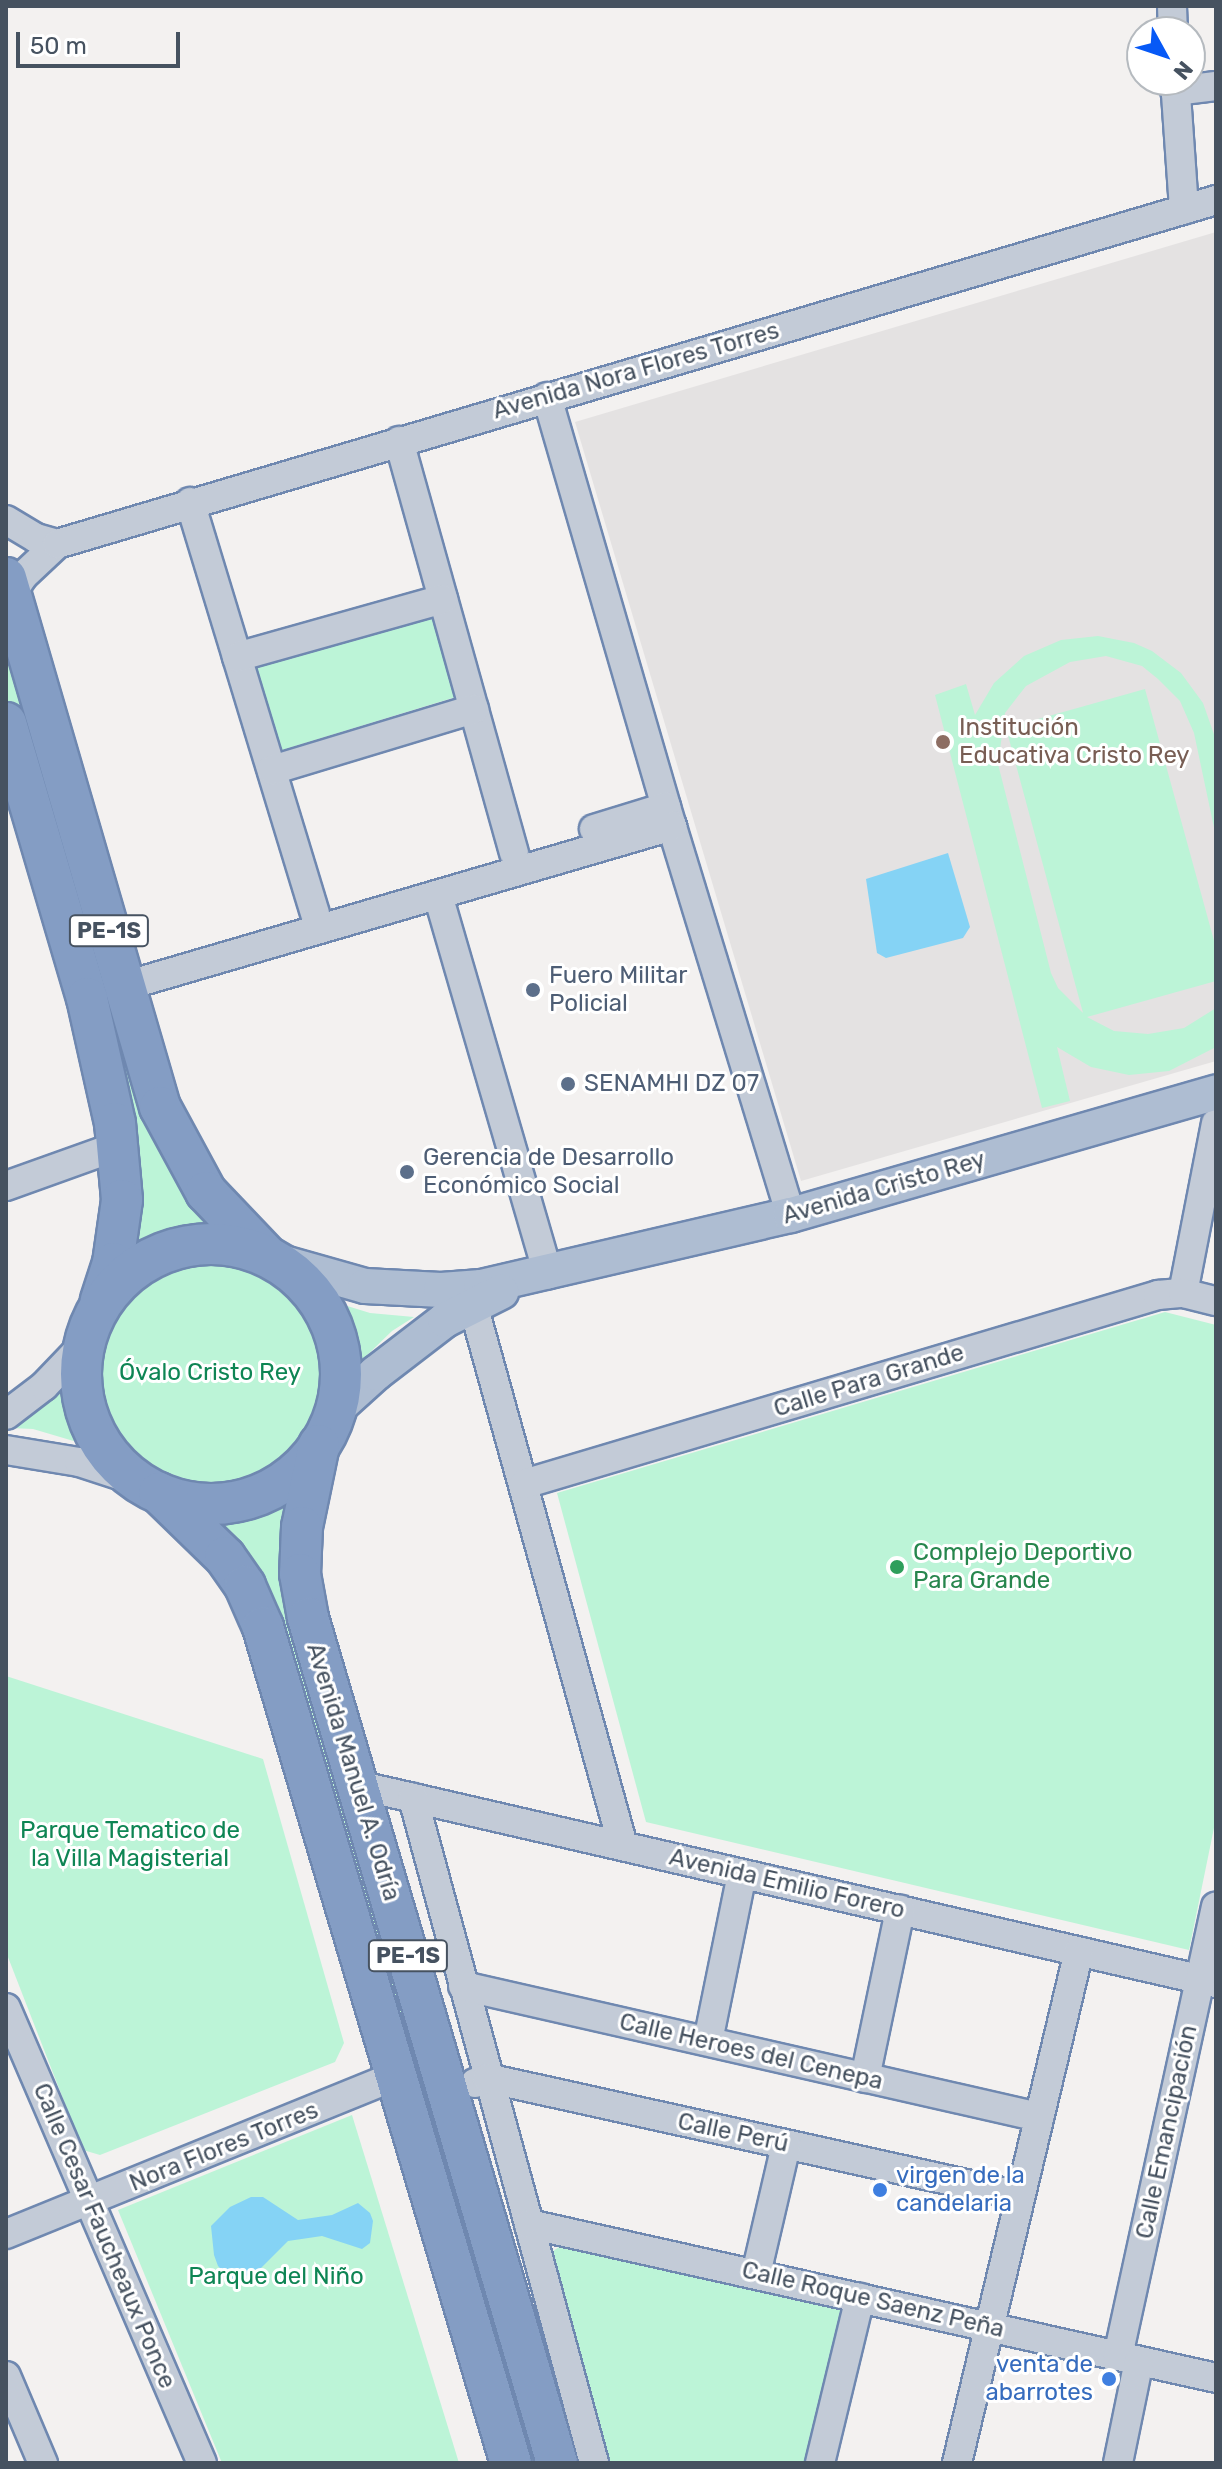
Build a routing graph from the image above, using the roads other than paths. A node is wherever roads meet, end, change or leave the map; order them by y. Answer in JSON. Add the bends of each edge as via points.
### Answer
{"nodes":[{"id":1,"x":1176,"y":96,"type":"edge"},
{"id":2,"x":1216,"y":200,"type":"edge"},
{"id":3,"x":1184,"y":210,"type":"junction"},
{"id":4,"x":547,"y":397,"type":"junction"},
{"id":5,"x":399,"y":441,"type":"junction"},
{"id":6,"x":190,"y":502,"type":"junction"},
{"id":7,"x":6,"y":520,"type":"edge"},
{"id":8,"x":57,"y":544,"type":"junction"},
{"id":9,"x":8,"y":586,"type":"edge"},
{"id":10,"x":443,"y":599,"type":"junction"},
{"id":11,"x":237,"y":657,"type":"junction"},
{"id":12,"x":474,"y":709,"type":"junction"},
{"id":13,"x":7,"y":731,"type":"edge"},
{"id":14,"x":272,"y":770,"type":"junction"},
{"id":15,"x":669,"y":816,"type":"junction"},
{"id":16,"x":514,"y":853,"type":"junction"},
{"id":17,"x":438,"y":895,"type":"junction"},
{"id":18,"x":315,"y":913,"type":"junction"},
{"id":19,"x":123,"y":980,"type":"junction"},
{"id":20,"x":1216,"y":1092,"type":"edge"},
{"id":21,"x":1216,"y":1123,"type":"edge"},
{"id":22,"x":118,"y":1146,"type":"junction"},
{"id":23,"x":6,"y":1186,"type":"edge"},
{"id":24,"x":791,"y":1215,"type":"junction"},
{"id":25,"x":272,"y":1258,"type":"junction"},
{"id":26,"x":548,"y":1274,"type":"junction"},
{"id":27,"x":1183,"y":1293,"type":"junction"},
{"id":28,"x":1216,"y":1301,"type":"edge"},
{"id":29,"x":473,"y":1305,"type":"junction"},
{"id":30,"x":92,"y":1326,"type":"junction"},
{"id":31,"x":336,"y":1409,"type":"junction"},
{"id":32,"x":6,"y":1415,"type":"edge"},
{"id":33,"x":319,"y":1445,"type":"junction"},
{"id":34,"x":6,"y":1450,"type":"edge"},
{"id":35,"x":524,"y":1484,"type":"junction"},
{"id":36,"x":148,"y":1487,"type":"junction"},
{"id":37,"x":357,"y":1785,"type":"junction"},
{"id":38,"x":413,"y":1798,"type":"junction"},
{"id":39,"x":623,"y":1846,"type":"junction"},
{"id":40,"x":742,"y":1874,"type":"junction"},
{"id":41,"x":1216,"y":1907,"type":"edge"},
{"id":42,"x":900,"y":1910,"type":"junction"},
{"id":43,"x":1079,"y":1951,"type":"junction"},
{"id":44,"x":1208,"y":1981,"type":"edge"},
{"id":45,"x":463,"y":1986,"type":"junction"},
{"id":46,"x":6,"y":2008,"type":"edge"},
{"id":47,"x":708,"y":2041,"type":"junction"},
{"id":48,"x":487,"y":2078,"type":"junction"},
{"id":49,"x":865,"y":2078,"type":"junction"},
{"id":50,"x":402,"y":2092,"type":"junction"},
{"id":51,"x":449,"y":2094,"type":"junction"},
{"id":52,"x":1039,"y":2117,"type":"junction"},
{"id":53,"x":786,"y":2145,"type":"junction"},
{"id":54,"x":1020,"y":2196,"type":"junction"},
{"id":55,"x":88,"y":2203,"type":"junction"},
{"id":56,"x":529,"y":2224,"type":"junction"},
{"id":57,"x":6,"y":2234,"type":"edge"},
{"id":58,"x":756,"y":2274,"type":"junction"},
{"id":59,"x":860,"y":2298,"type":"junction"},
{"id":60,"x":990,"y":2327,"type":"junction"},
{"id":61,"x":1129,"y":2359,"type":"junction"},
{"id":62,"x":6,"y":2376,"type":"edge"},
{"id":63,"x":1216,"y":2378,"type":"edge"},
{"id":64,"x":43,"y":2463,"type":"edge"},
{"id":65,"x":202,"y":2463,"type":"edge"},
{"id":66,"x":511,"y":2463,"type":"edge"},
{"id":67,"x":557,"y":2463,"type":"edge"},
{"id":68,"x":594,"y":2463,"type":"edge"},
{"id":69,"x":820,"y":2463,"type":"edge"},
{"id":70,"x":957,"y":2463,"type":"edge"},
{"id":71,"x":1118,"y":2463,"type":"edge"}],
"edges":[{"from":1,"to":3,"type":"street"},
{"from":2,"to":3,"type":"street","name":"Avenida Nora Flores Torres"},
{"from":3,"to":4,"type":"street","name":"Avenida Nora Flores Torres"},
{"from":4,"to":5,"type":"street","name":"Avenida Nora Flores Torres"},
{"from":4,"to":15,"type":"street"},
{"from":5,"to":6,"type":"street","name":"Avenida Nora Flores Torres"},
{"from":5,"to":10,"type":"street"},
{"from":6,"to":8,"type":"street","name":"Avenida Nora Flores Torres"},
{"from":6,"to":11,"type":"street"},
{"from":7,"to":8,"type":"street"},
{"from":8,"to":9,"type":"street","name":"Avenida Nora Flores Torres"},
{"from":9,"to":19,"type":"highway","number":"PE-1S"},
{"from":10,"to":11,"type":"street"},
{"from":10,"to":12,"type":"street"},
{"from":11,"to":14,"type":"street"},
{"from":12,"to":14,"type":"street"},
{"from":12,"to":16,"type":"street"},
{"from":13,"to":22,"type":"highway","number":"PE-1S","via":[[87,998]]},
{"from":14,"to":18,"type":"street"},
{"from":15,"to":16,"type":"street"},
{"from":15,"to":17,"type":"street"},
{"from":15,"to":24,"type":"street"},
{"from":16,"to":18,"type":"street"},
{"from":17,"to":19,"type":"street"},
{"from":17,"to":26,"type":"street"},
{"from":18,"to":19,"type":"street"},
{"from":19,"to":25,"type":"highway","number":"PE-1S","via":[[174,1138],[206,1192]]},
{"from":20,"to":24,"type":"main road","name":"Avenida Cristo Rey"},
{"from":21,"to":27,"type":"street"},
{"from":22,"to":23,"type":"street"},
{"from":22,"to":30,"type":"highway","number":"PE-1S","via":[[122,1200],[113,1263]]},
{"from":24,"to":26,"type":"main road","name":"Avenida Cristo Rey"},
{"from":25,"to":26,"type":"main road","name":"Avenida Cristo Rey","via":[[365,1286],[404,1289],[481,1287]]},
{"from":25,"to":30,"type":"highway","number":"PE-1S","via":[[236,1246],[204,1244],[162,1254],[125,1277]]},
{"from":25,"to":31,"type":"highway","number":"PE-1S","via":[[300,1278],[332,1325],[340,1353]]},
{"from":26,"to":29,"type":"main road","name":"Avenida Cristo Rey"},
{"from":27,"to":28,"type":"street","name":"Calle Para Grande"},
{"from":27,"to":35,"type":"street","name":"Calle Para Grande","via":[[1158,1295]]},
{"from":29,"to":31,"type":"main road","name":"Avenida Cristo Rey","via":[[416,1341]]},
{"from":29,"to":35,"type":"street"},
{"from":30,"to":32,"type":"street","via":[[44,1386]]},
{"from":30,"to":36,"type":"highway","number":"PE-1S","via":[[82,1387],[86,1409],[106,1450]]},
{"from":31,"to":33,"type":"highway","number":"PE-1S"},
{"from":33,"to":36,"type":"highway","number":"PE-1S","via":[[288,1478],[248,1498],[203,1503]]},
{"from":33,"to":37,"type":"highway","name":"Avenida Manuel A. Odría","number":"PE-1S","via":[[302,1527],[300,1574]]},
{"from":34,"to":36,"type":"street","via":[[79,1462]]},
{"from":35,"to":39,"type":"street"},
{"from":36,"to":50,"type":"highway","name":"Avenida Manuel A. Odría","number":"PE-1S","via":[[225,1557],[263,1627]]},
{"from":37,"to":38,"type":"street","name":"Avenida Emilio Forero"},
{"from":37,"to":51,"type":"highway","name":"Avenida Manuel A. Odría","number":"PE-1S"},
{"from":38,"to":39,"type":"street","name":"Avenida Emilio Forero"},
{"from":38,"to":45,"type":"street","name":"Avenida Manuel A. Odría"},
{"from":39,"to":40,"type":"street","name":"Avenida Emilio Forero"},
{"from":40,"to":42,"type":"street","name":"Avenida Emilio Forero"},
{"from":40,"to":47,"type":"street"},
{"from":41,"to":44,"type":"street","name":"Calle Emancipación"},
{"from":42,"to":43,"type":"street","name":"Avenida Emilio Forero"},
{"from":42,"to":49,"type":"street"},
{"from":43,"to":44,"type":"street","name":"Avenida Emilio Forero"},
{"from":43,"to":52,"type":"street"},
{"from":44,"to":61,"type":"street","name":"Calle Emancipación"},
{"from":45,"to":47,"type":"street","name":"Calle Heroes del Cenepa"},
{"from":45,"to":48,"type":"street","name":"Avenida Manuel A. Odría"},
{"from":46,"to":55,"type":"street","name":"Calle Cesar Faucheaux Ponce"},
{"from":47,"to":49,"type":"street","name":"Calle Heroes del Cenepa"},
{"from":48,"to":51,"type":"street"},
{"from":48,"to":53,"type":"street","name":"Calle Perú"},
{"from":48,"to":56,"type":"street","name":"Avenida Manuel A. Odría"},
{"from":49,"to":52,"type":"street","name":"Calle Heroes del Cenepa"},
{"from":50,"to":51,"type":"highway"},
{"from":50,"to":55,"type":"street","name":"Nora Flores Torres"},
{"from":50,"to":66,"type":"highway","name":"Avenida Manuel A. Odría","number":"PE-1S"},
{"from":51,"to":67,"type":"highway","name":"Avenida Manuel A. Odría","number":"PE-1S"},
{"from":52,"to":54,"type":"street"},
{"from":53,"to":54,"type":"street","name":"Calle Perú"},
{"from":53,"to":58,"type":"street"},
{"from":54,"to":60,"type":"street"},
{"from":55,"to":57,"type":"street","name":"Nora Flores Torres"},
{"from":55,"to":65,"type":"street","name":"Calle Cesar Faucheaux Ponce"},
{"from":56,"to":58,"type":"street","name":"Calle Roque Saenz Peña"},
{"from":56,"to":68,"type":"street","name":"Avenida Manuel A. Odría"},
{"from":58,"to":59,"type":"street","name":"Calle Roque Saenz Peña"},
{"from":59,"to":60,"type":"street","name":"Calle Roque Saenz Peña"},
{"from":59,"to":69,"type":"street"},
{"from":60,"to":61,"type":"street","name":"Calle Roque Saenz Peña"},
{"from":60,"to":70,"type":"street"},
{"from":61,"to":63,"type":"street","name":"Calle Roque Saenz Peña"},
{"from":61,"to":71,"type":"street","name":"Calle Emancipación"},
{"from":62,"to":64,"type":"street"}]}
